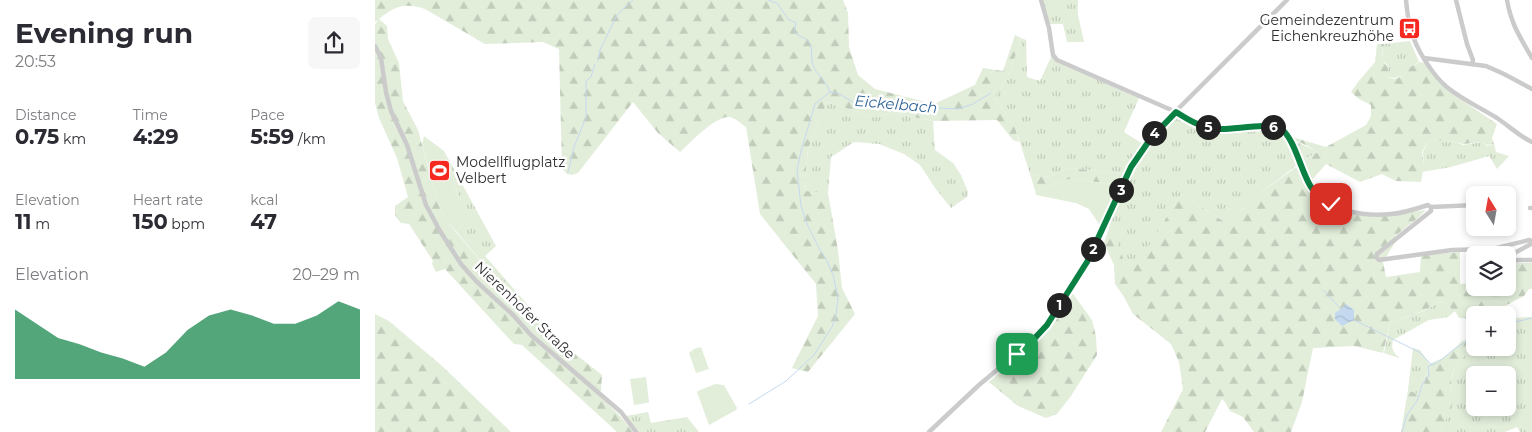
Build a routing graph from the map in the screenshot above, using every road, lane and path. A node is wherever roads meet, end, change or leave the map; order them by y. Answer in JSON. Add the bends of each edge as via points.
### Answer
{"nodes":[{"id":1,"x":1041,"y":0,"type":"edge"},
{"id":2,"x":1287,"y":0,"type":"edge"},
{"id":3,"x":1406,"y":0,"type":"edge"},
{"id":4,"x":1456,"y":0,"type":"edge"},
{"id":5,"x":1507,"y":0,"type":"edge"},
{"id":6,"x":375,"y":46,"type":"edge"},
{"id":7,"x":1424,"y":58,"type":"junction"},
{"id":8,"x":1532,"y":58,"type":"edge"},
{"id":9,"x":1472,"y":64,"type":"junction"},
{"id":10,"x":1532,"y":88,"type":"edge"},
{"id":11,"x":1176,"y":112,"type":"junction"},
{"id":12,"x":1532,"y":142,"type":"edge"},
{"id":13,"x":1466,"y":205,"type":"edge"},
{"id":14,"x":1431,"y":206,"type":"junction"},
{"id":15,"x":1532,"y":241,"type":"edge"},
{"id":16,"x":1516,"y":252,"type":"edge"},
{"id":17,"x":1532,"y":260,"type":"edge"},
{"id":18,"x":1516,"y":261,"type":"edge"},
{"id":19,"x":636,"y":432,"type":"edge"},
{"id":20,"x":929,"y":432,"type":"edge"}],
"edges":[{"from":1,"to":11,"type":"street","via":[[1055,58]]},
{"from":2,"to":11,"type":"street"},
{"from":3,"to":7,"type":"street","via":[[1410,28]]},
{"from":4,"to":9,"type":"street"},
{"from":5,"to":8,"type":"street","via":[[1517,34]]},
{"from":6,"to":19,"type":"street","name":"Nierenhofer Straße","via":[[381,58],[391,111],[407,146],[426,205],[461,264],[537,340],[621,412]]},
{"from":7,"to":9,"type":"street"},
{"from":7,"to":12,"type":"street","via":[[1446,87]]},
{"from":9,"to":10,"type":"street","via":[[1486,66]]},
{"from":11,"to":14,"type":"street","via":[[1204,127],[1280,129],[1287,136],[1315,193],[1351,212],[1390,214]]},
{"from":11,"to":20,"type":"street","via":[[1151,138],[1131,167],[1087,262],[1047,325]]},
{"from":13,"to":14,"type":"street"},
{"from":14,"to":15,"type":"street","via":[[1427,215],[1376,257],[1379,260],[1455,250],[1493,249]]},
{"from":15,"to":16,"type":"street"},
{"from":17,"to":18,"type":"street"}]}
